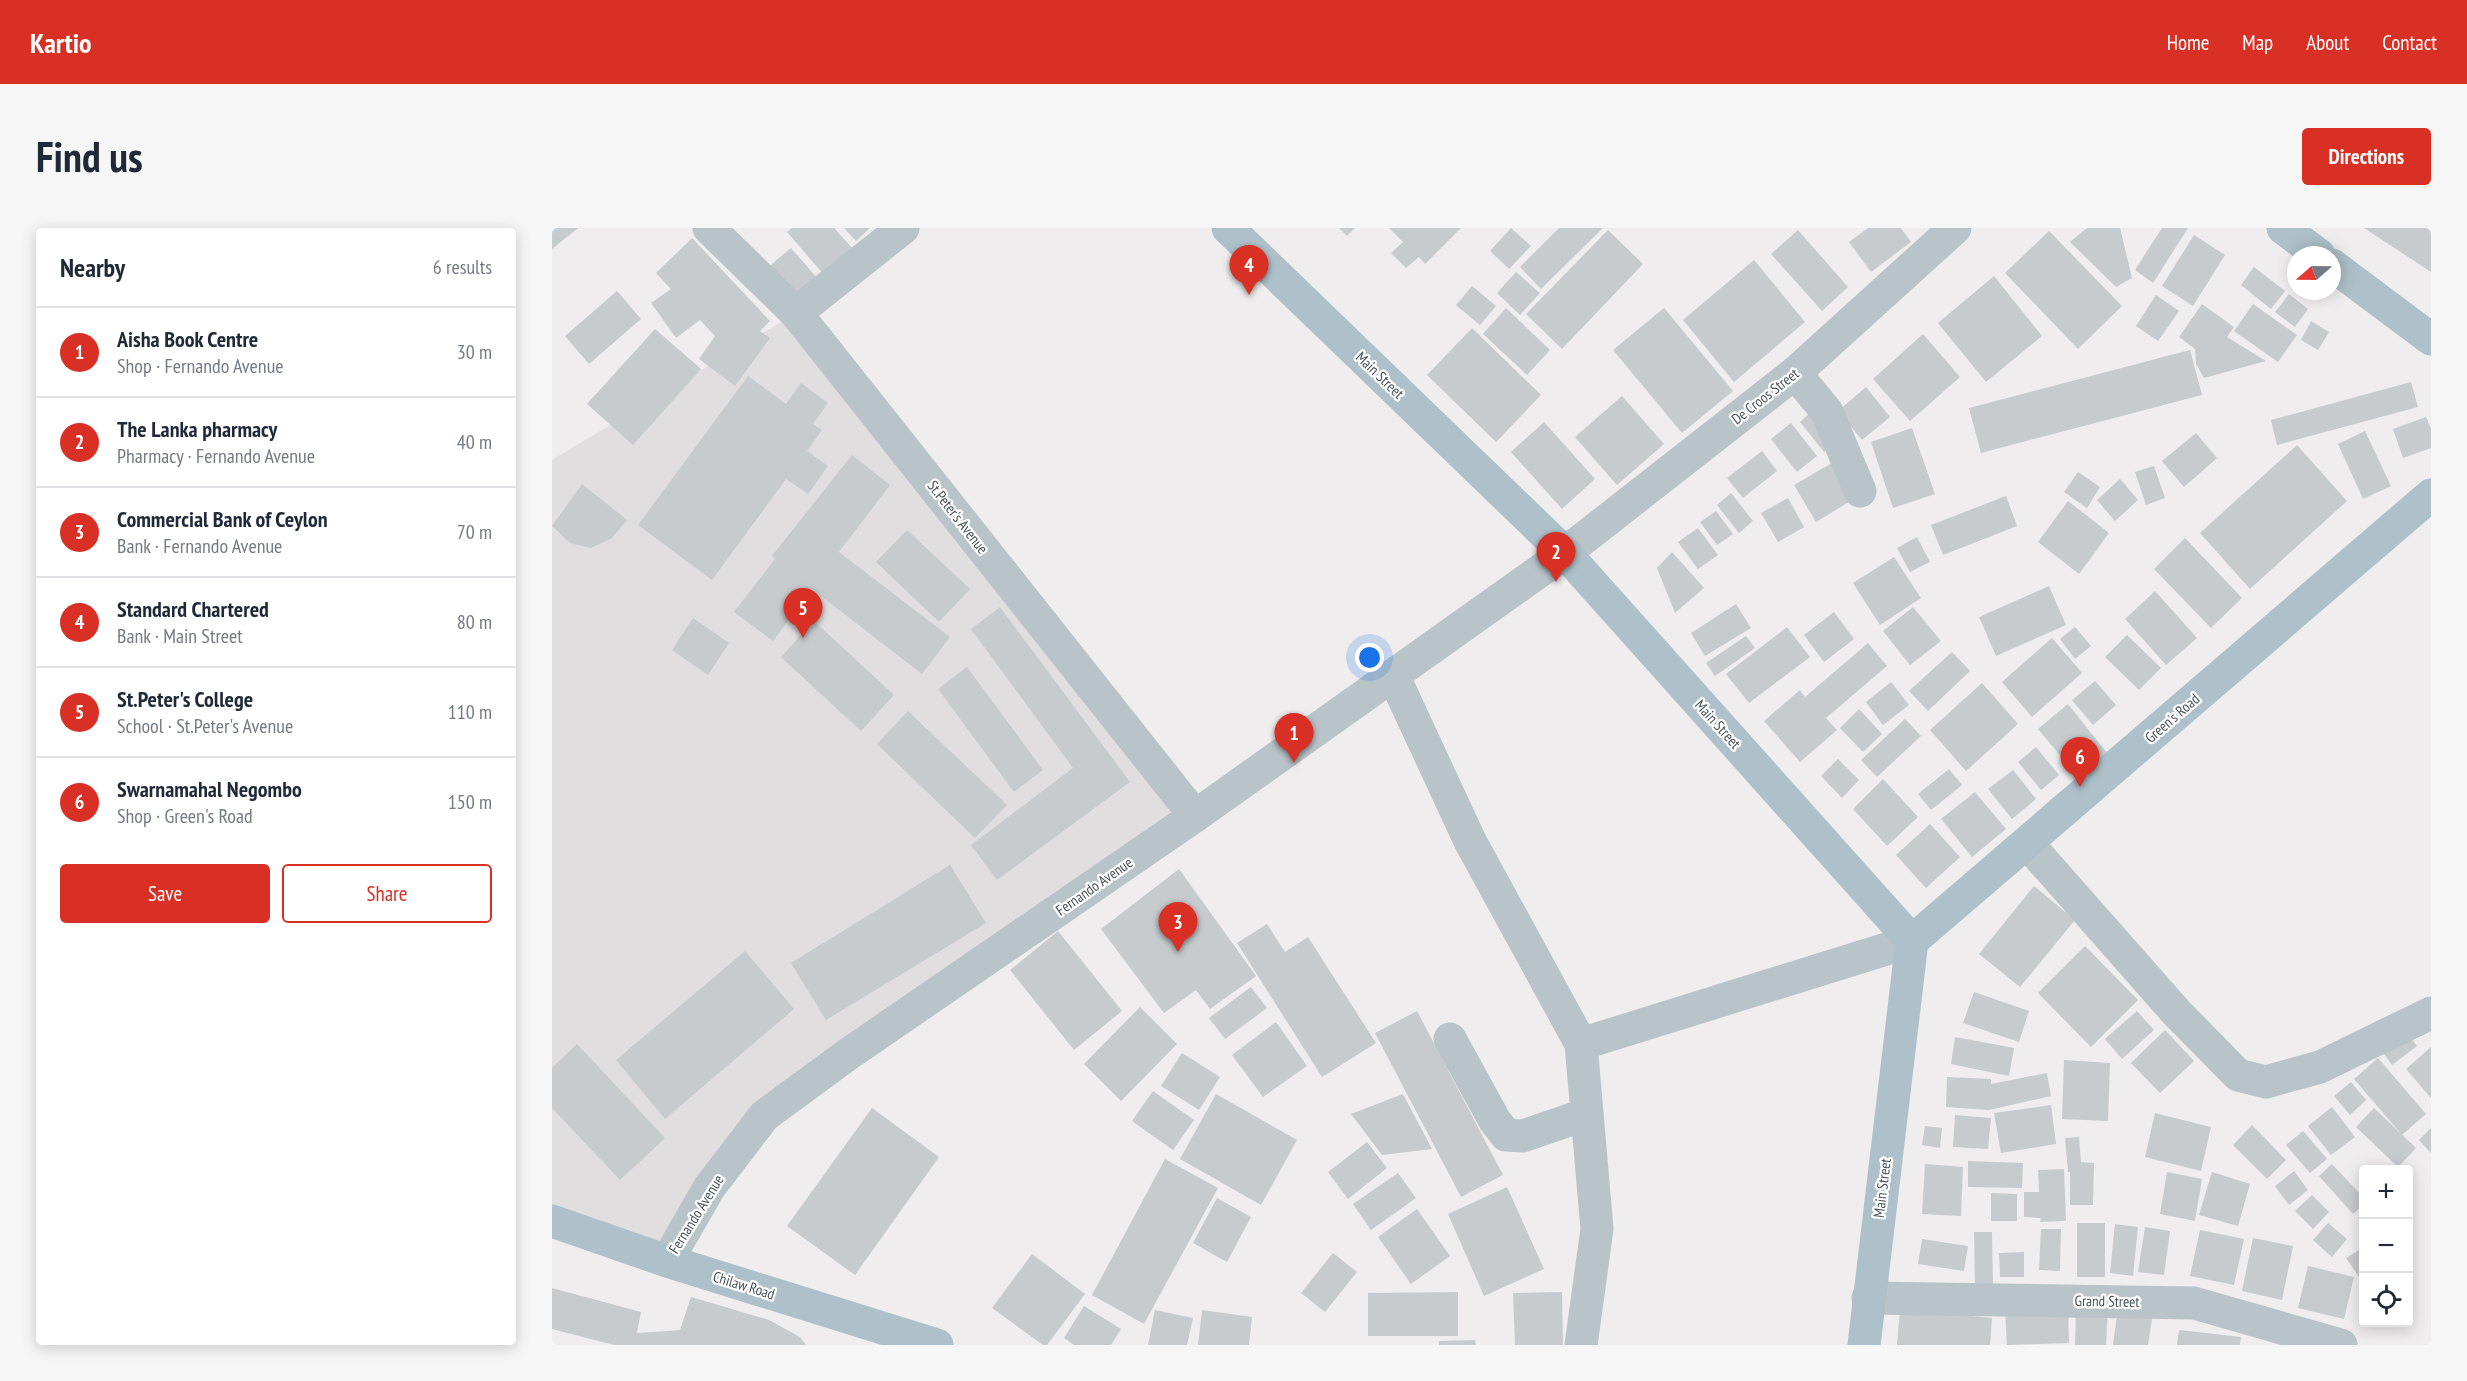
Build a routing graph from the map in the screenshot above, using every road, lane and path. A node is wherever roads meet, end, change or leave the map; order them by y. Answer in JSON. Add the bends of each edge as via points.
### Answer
{"nodes":[{"id":1,"x":709,"y":228,"type":"edge"},
{"id":2,"x":903,"y":228,"type":"edge"},
{"id":3,"x":1228,"y":228,"type":"edge"},
{"id":4,"x":1954,"y":228,"type":"edge"},
{"id":5,"x":2283,"y":228,"type":"edge"},
{"id":6,"x":2307,"y":246,"type":"edge"},
{"id":7,"x":2341,"y":272,"type":"edge"},
{"id":8,"x":796,"y":313,"type":"junction"},
{"id":9,"x":2431,"y":339,"type":"edge"},
{"id":10,"x":1795,"y":373,"type":"junction"},
{"id":11,"x":1860,"y":491,"type":"dead end"},
{"id":12,"x":2431,"y":495,"type":"edge"},
{"id":13,"x":1565,"y":553,"type":"junction"},
{"id":14,"x":1393,"y":675,"type":"junction"},
{"id":15,"x":1195,"y":816,"type":"junction"},
{"id":16,"x":2027,"y":843,"type":"junction"},
{"id":17,"x":1911,"y":941,"type":"junction"},
{"id":18,"x":2431,"y":1012,"type":"edge"},
{"id":19,"x":1450,"y":1039,"type":"dead end"},
{"id":20,"x":1581,"y":1044,"type":"junction"},
{"id":21,"x":1587,"y":1114,"type":"junction"},
{"id":22,"x":552,"y":1221,"type":"edge"},
{"id":23,"x":667,"y":1261,"type":"junction"},
{"id":24,"x":1868,"y":1298,"type":"junction"},
{"id":25,"x":938,"y":1345,"type":"edge"},
{"id":26,"x":1581,"y":1345,"type":"edge"},
{"id":27,"x":1864,"y":1345,"type":"edge"},
{"id":28,"x":2341,"y":1345,"type":"edge"}],
"edges":[{"from":1,"to":8,"type":"street","name":"St.Peter's Avenue"},
{"from":2,"to":8,"type":"street"},
{"from":3,"to":13,"type":"main road","name":"Main Street"},
{"from":4,"to":10,"type":"street","name":"De Croos Street"},
{"from":5,"to":6,"type":"main road"},
{"from":7,"to":9,"type":"main road"},
{"from":8,"to":15,"type":"street","name":"St.Peter's Avenue"},
{"from":10,"to":11,"type":"street","via":[[1827,412]]},
{"from":10,"to":13,"type":"street","name":"De Croos Street"},
{"from":12,"to":16,"type":"main road","name":"Green's Road"},
{"from":13,"to":14,"type":"street","name":"Fernando Avenue"},
{"from":13,"to":17,"type":"main road","name":"Main Street"},
{"from":14,"to":15,"type":"street","name":"Fernando Avenue"},
{"from":14,"to":20,"type":"street","via":[[1470,841]]},
{"from":15,"to":23,"type":"street","name":"Fernando Avenue","via":[[764,1116],[709,1188]]},
{"from":16,"to":17,"type":"main road","name":"Green's Road"},
{"from":16,"to":18,"type":"street","via":[[2176,1012],[2238,1075],[2266,1082],[2320,1067]]},
{"from":17,"to":20,"type":"street"},
{"from":17,"to":24,"type":"main road","name":"Main Street"},
{"from":19,"to":21,"type":"street","via":[[1506,1135],[1523,1136]]},
{"from":20,"to":21,"type":"street"},
{"from":21,"to":26,"type":"street","via":[[1596,1229]]},
{"from":22,"to":23,"type":"main road","name":"Chilaw Road"},
{"from":23,"to":25,"type":"main road","name":"Chilaw Road"},
{"from":24,"to":27,"type":"main road","name":"Main Street"},
{"from":24,"to":28,"type":"street","name":"Grand Street","via":[[2194,1303]]}]}
